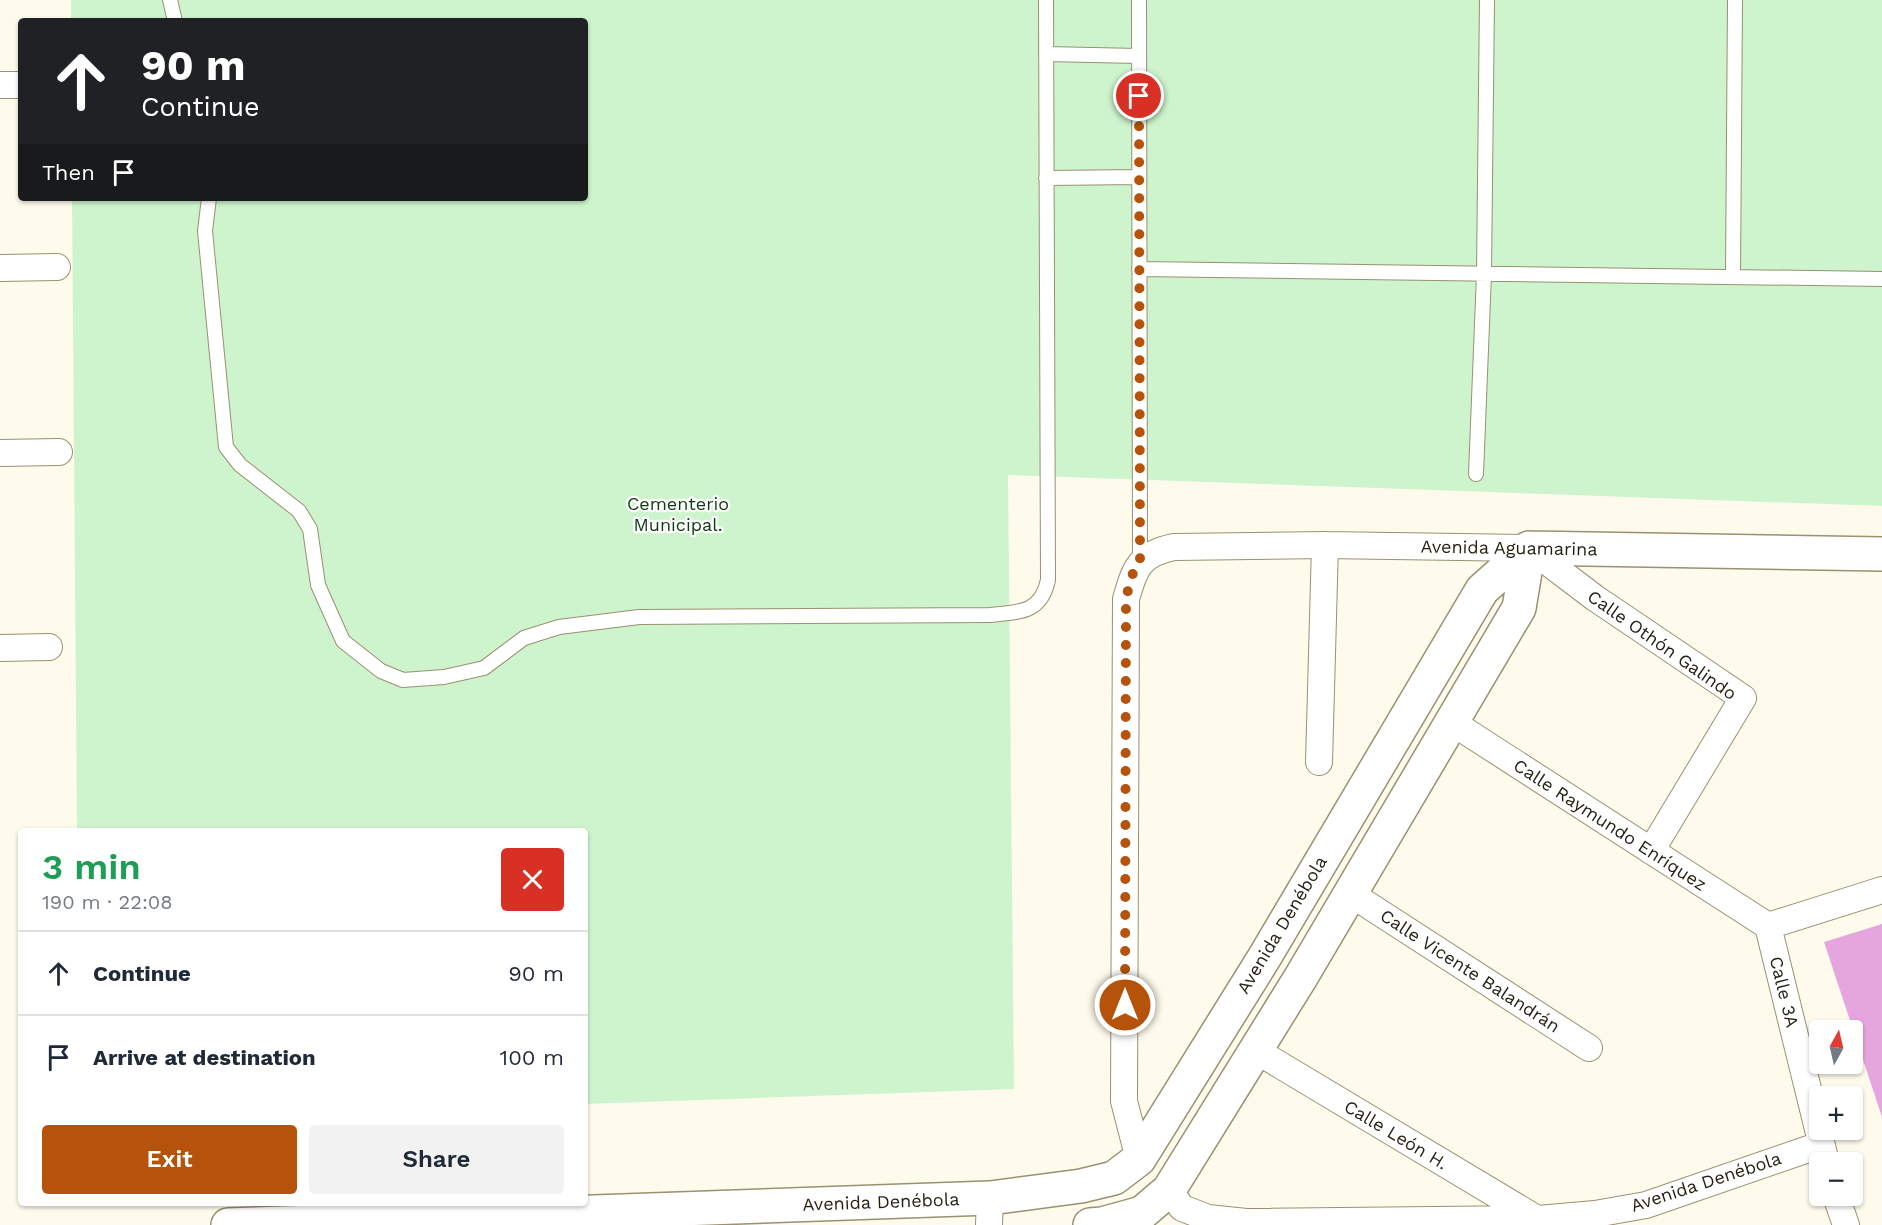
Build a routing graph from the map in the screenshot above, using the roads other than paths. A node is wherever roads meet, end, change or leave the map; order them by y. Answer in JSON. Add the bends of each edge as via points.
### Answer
{"nodes":[{"id":1,"x":170,"y":0,"type":"edge"},
{"id":2,"x":1046,"y":0,"type":"edge"},
{"id":3,"x":1139,"y":0,"type":"edge"},
{"id":4,"x":1487,"y":0,"type":"edge"},
{"id":5,"x":1735,"y":0,"type":"edge"},
{"id":6,"x":174,"y":18,"type":"edge"},
{"id":7,"x":1046,"y":54,"type":"junction"},
{"id":8,"x":1139,"y":56,"type":"junction"},
{"id":9,"x":0,"y":85,"type":"edge"},
{"id":10,"x":18,"y":85,"type":"edge"},
{"id":11,"x":1139,"y":177,"type":"junction"},
{"id":12,"x":1046,"y":178,"type":"junction"},
{"id":13,"x":209,"y":201,"type":"edge"},
{"id":14,"x":57,"y":267,"type":"dead end"},
{"id":15,"x":0,"y":268,"type":"edge"},
{"id":16,"x":1139,"y":268,"type":"junction"},
{"id":17,"x":1484,"y":274,"type":"junction"},
{"id":18,"x":1732,"y":277,"type":"junction"},
{"id":19,"x":1882,"y":279,"type":"edge"},
{"id":20,"x":59,"y":452,"type":"dead end"},
{"id":21,"x":0,"y":453,"type":"edge"},
{"id":22,"x":1476,"y":474,"type":"dead end"},
{"id":23,"x":1325,"y":545,"type":"junction"},
{"id":24,"x":1529,"y":548,"type":"junction"},
{"id":25,"x":1882,"y":554,"type":"edge"},
{"id":26,"x":1140,"y":563,"type":"junction"},
{"id":27,"x":49,"y":647,"type":"dead end"},
{"id":28,"x":0,"y":648,"type":"edge"},
{"id":29,"x":1453,"y":723,"type":"junction"},
{"id":30,"x":1319,"y":762,"type":"dead end"},
{"id":31,"x":1651,"y":850,"type":"junction"},
{"id":32,"x":1882,"y":890,"type":"edge"},
{"id":33,"x":1351,"y":894,"type":"junction"},
{"id":34,"x":1768,"y":926,"type":"junction"},
{"id":35,"x":1589,"y":1048,"type":"dead end"},
{"id":36,"x":1255,"y":1050,"type":"junction"},
{"id":37,"x":1823,"y":1152,"type":"edge"},
{"id":38,"x":1809,"y":1158,"type":"edge"},
{"id":39,"x":1139,"y":1159,"type":"junction"},
{"id":40,"x":1169,"y":1190,"type":"junction"},
{"id":41,"x":1839,"y":1206,"type":"edge"},
{"id":42,"x":989,"y":1211,"type":"edge"},
{"id":43,"x":710,"y":1216,"type":"edge"},
{"id":44,"x":1538,"y":1219,"type":"junction"},
{"id":45,"x":386,"y":1222,"type":"edge"},
{"id":46,"x":228,"y":1225,"type":"edge"},
{"id":47,"x":1090,"y":1225,"type":"edge"},
{"id":48,"x":1846,"y":1225,"type":"edge"}],
"edges":[{"from":1,"to":6,"type":"lane"},
{"from":2,"to":7,"type":"lane"},
{"from":3,"to":8,"type":"lane"},
{"from":4,"to":17,"type":"lane"},
{"from":5,"to":18,"type":"lane"},
{"from":7,"to":8,"type":"lane"},
{"from":7,"to":12,"type":"lane"},
{"from":8,"to":11,"type":"lane"},
{"from":9,"to":10,"type":"street"},
{"from":11,"to":12,"type":"lane"},
{"from":11,"to":16,"type":"lane"},
{"from":12,"to":13,"type":"lane","via":[[1048,580],[1045,595],[1037,604],[1017,613],[990,615],[639,617],[559,627],[524,638],[484,668],[444,677],[403,680],[381,670],[344,640],[318,585],[310,529],[299,511],[240,465],[226,447],[206,231]]},
{"from":14,"to":15,"type":"street"},
{"from":16,"to":17,"type":"lane"},
{"from":16,"to":26,"type":"lane"},
{"from":17,"to":18,"type":"lane"},
{"from":17,"to":22,"type":"lane"},
{"from":18,"to":19,"type":"lane"},
{"from":20,"to":21,"type":"street"},
{"from":23,"to":24,"type":"street","name":"Avenida Aguamarina"},
{"from":23,"to":26,"type":"street","name":"Avenida Aguamarina","via":[[1174,548],[1155,552]]},
{"from":23,"to":30,"type":"street"},
{"from":24,"to":25,"type":"main road","name":"Avenida Aguamarina"},
{"from":24,"to":29,"type":"main road","via":[[1519,608]]},
{"from":24,"to":31,"type":"street","name":"Calle Othón Galindo","via":[[1595,598],[1743,698]]},
{"from":24,"to":39,"type":"main road","name":"Avenida Denébola","via":[[1482,590],[1264,958]]},
{"from":26,"to":39,"type":"street","via":[[1126,598],[1125,1065],[1125,1101]]},
{"from":27,"to":28,"type":"street"},
{"from":29,"to":31,"type":"street","name":"Calle Raymundo Enríquez"},
{"from":29,"to":33,"type":"main road"},
{"from":31,"to":34,"type":"street","name":"Calle Raymundo Enríquez"},
{"from":32,"to":34,"type":"street"},
{"from":33,"to":35,"type":"street","name":"Calle Vicente Balandrán"},
{"from":33,"to":36,"type":"main road"},
{"from":34,"to":37,"type":"street","name":"Calle 3A"},
{"from":36,"to":40,"type":"main road"},
{"from":36,"to":44,"type":"street","name":"Calle León H."},
{"from":38,"to":44,"type":"street","name":"Avenida Denébola","via":[[1646,1205]]},
{"from":39,"to":42,"type":"main road","name":"Avenida Denébola","via":[[1114,1178]]},
{"from":40,"to":44,"type":"street","name":"Avenida Denébola","via":[[1182,1208],[1208,1218],[1246,1222]]},
{"from":40,"to":47,"type":"main road","via":[[1142,1213]]},
{"from":41,"to":48,"type":"street"},
{"from":42,"to":43,"type":"main road","name":"Avenida Denébola"},
{"from":43,"to":45,"type":"main road","name":"Avenida Denébola"},
{"from":45,"to":46,"type":"main road","name":"Avenida Denébola"}]}
